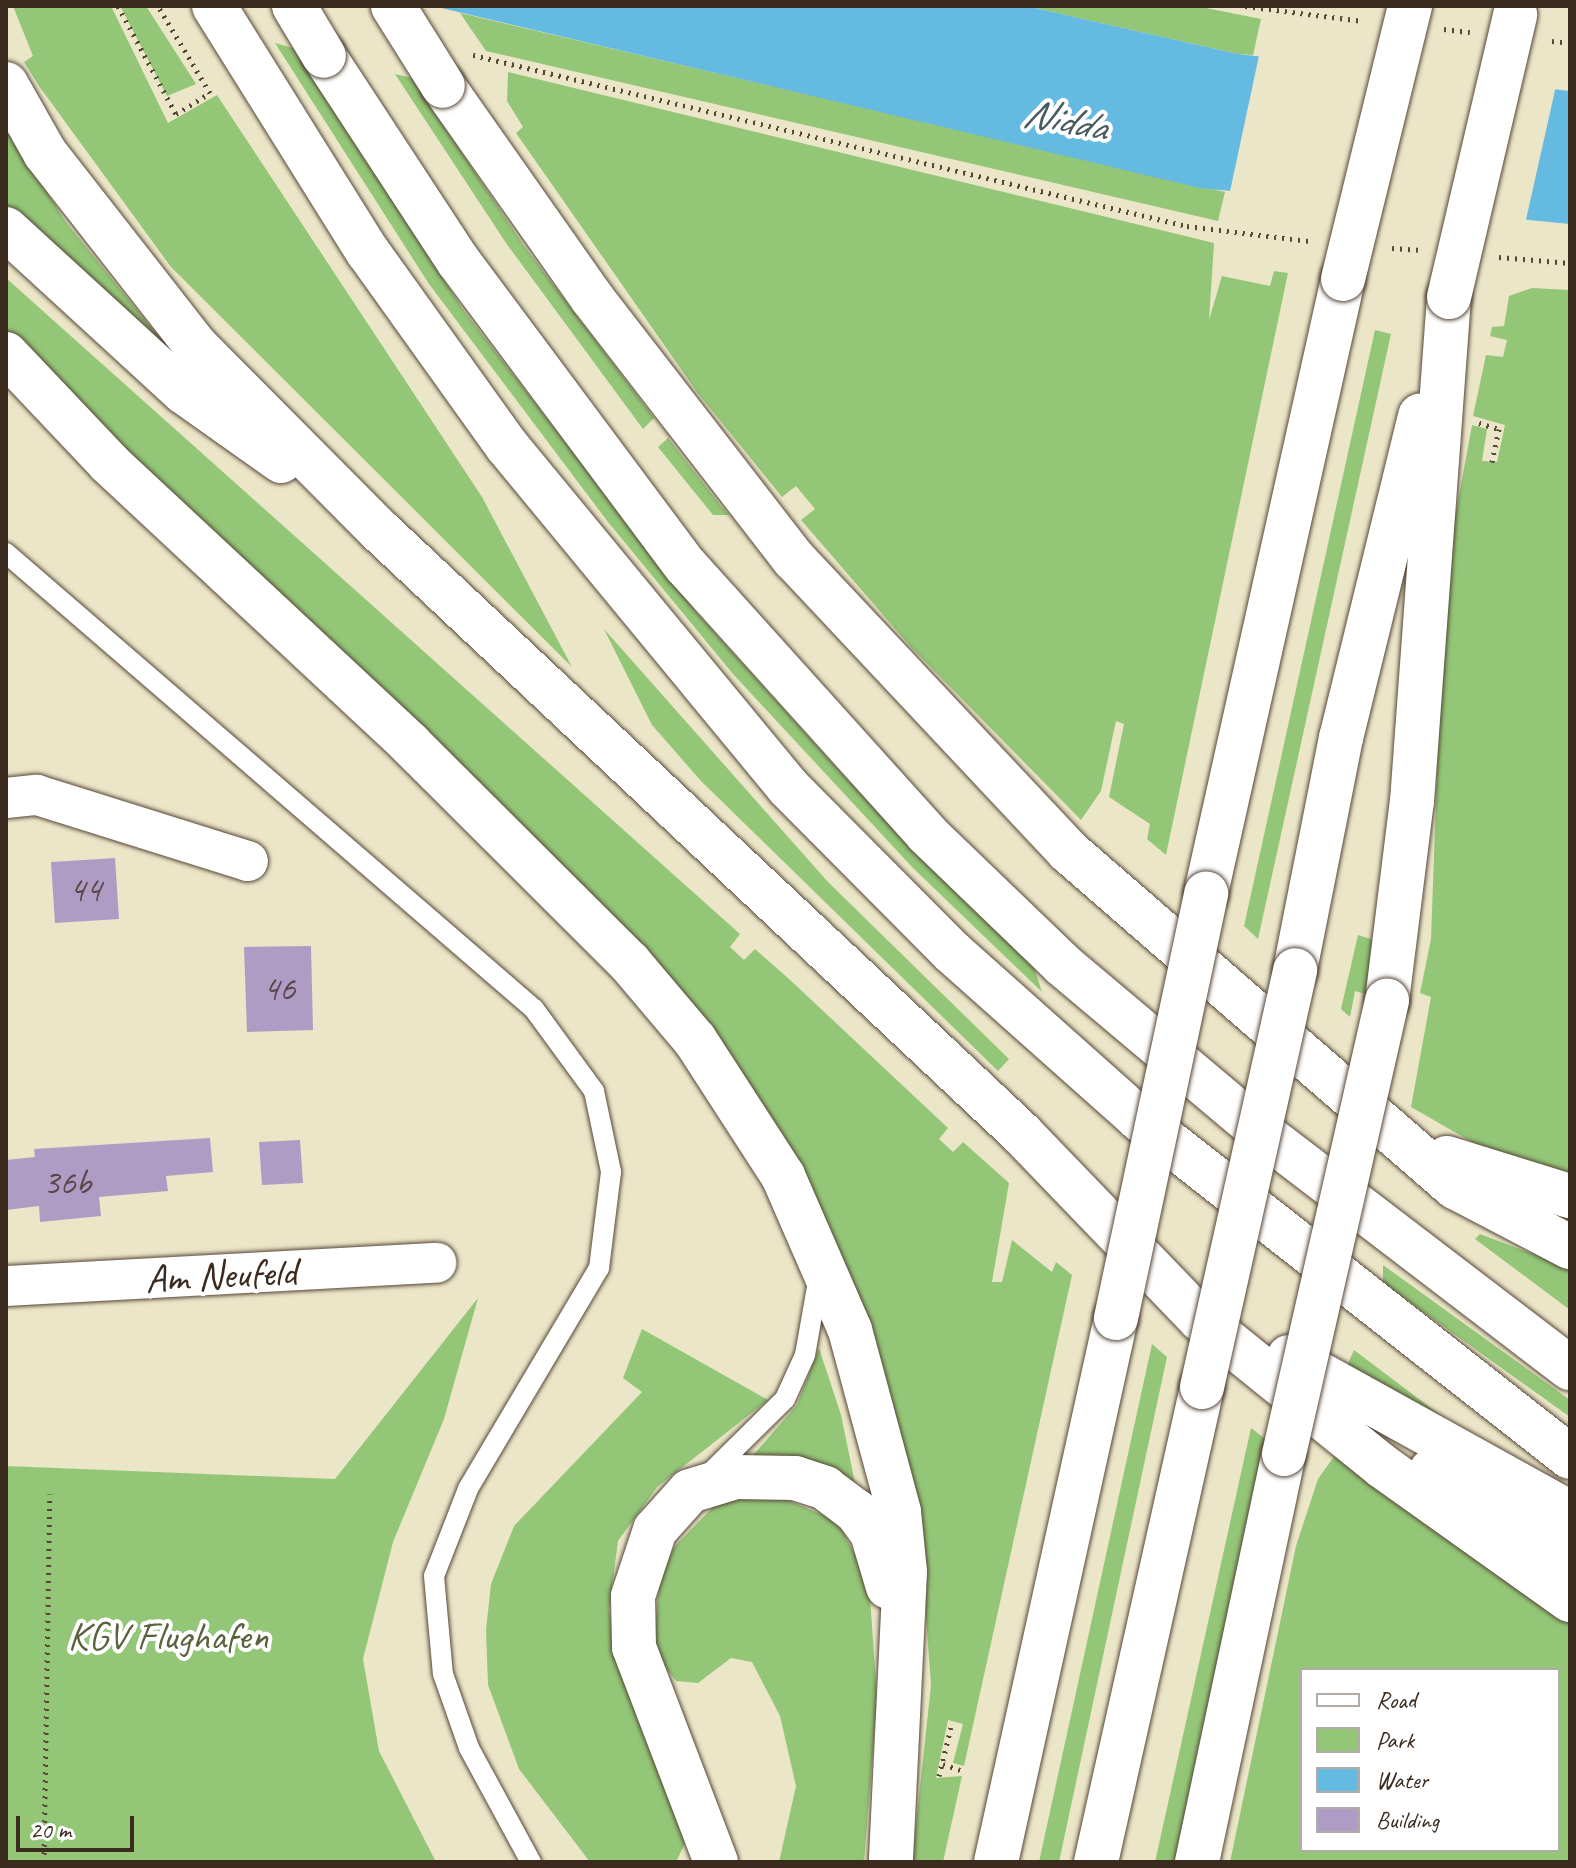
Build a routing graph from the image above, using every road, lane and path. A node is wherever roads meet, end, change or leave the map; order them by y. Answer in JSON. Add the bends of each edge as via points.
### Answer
{"nodes":[{"id":1,"x":118,"y":6,"type":"edge"},
{"id":2,"x":158,"y":6,"type":"edge"},
{"id":3,"x":214,"y":6,"type":"edge"},
{"id":4,"x":294,"y":6,"type":"edge"},
{"id":5,"x":393,"y":6,"type":"edge"},
{"id":6,"x":1245,"y":6,"type":"edge"},
{"id":7,"x":1410,"y":6,"type":"edge"},
{"id":8,"x":1515,"y":10,"type":"edge"},
{"id":9,"x":1269,"y":11,"type":"dead end"},
{"id":10,"x":494,"y":60,"type":"dead end"},
{"id":11,"x":6,"y":84,"type":"edge"},
{"id":12,"x":6,"y":229,"type":"edge"},
{"id":13,"x":1221,"y":233,"type":"dead end"},
{"id":14,"x":1519,"y":259,"type":"dead end"},
{"id":15,"x":1570,"y":263,"type":"edge"},
{"id":16,"x":1449,"y":297,"type":"junction"},
{"id":17,"x":6,"y":354,"type":"edge"},
{"id":18,"x":1473,"y":421,"type":"dead end"},
{"id":19,"x":1492,"y":462,"type":"dead end"},
{"id":20,"x":381,"y":532,"type":"junction"},
{"id":21,"x":6,"y":553,"type":"edge"},
{"id":22,"x":6,"y":798,"type":"edge"},
{"id":23,"x":248,"y":861,"type":"dead end"},
{"id":24,"x":1352,"y":1101,"type":"junction"},
{"id":25,"x":1022,"y":1134,"type":"junction"},
{"id":26,"x":1570,"y":1196,"type":"edge"},
{"id":27,"x":1570,"y":1247,"type":"edge"},
{"id":28,"x":821,"y":1257,"type":"junction"},
{"id":29,"x":436,"y":1263,"type":"dead end"},
{"id":30,"x":6,"y":1286,"type":"edge"},
{"id":31,"x":1289,"y":1357,"type":"junction"},
{"id":32,"x":1570,"y":1368,"type":"edge"},
{"id":33,"x":1570,"y":1457,"type":"edge"},
{"id":34,"x":690,"y":1491,"type":"junction"},
{"id":35,"x":50,"y":1494,"type":"dead end"},
{"id":36,"x":1570,"y":1513,"type":"edge"},
{"id":37,"x":1570,"y":1551,"type":"edge"},
{"id":38,"x":1570,"y":1600,"type":"edge"},
{"id":39,"x":902,"y":1653,"type":"junction"},
{"id":40,"x":951,"y":1727,"type":"dead end"},
{"id":41,"x":943,"y":1764,"type":"junction"},
{"id":42,"x":963,"y":1771,"type":"dead end"},
{"id":43,"x":939,"y":1776,"type":"dead end"},
{"id":44,"x":44,"y":1862,"type":"edge"},
{"id":45,"x":531,"y":1862,"type":"edge"},
{"id":46,"x":716,"y":1862,"type":"edge"},
{"id":47,"x":891,"y":1862,"type":"edge"},
{"id":48,"x":996,"y":1862,"type":"edge"},
{"id":49,"x":1096,"y":1862,"type":"edge"},
{"id":50,"x":1197,"y":1862,"type":"edge"}],
"edges":[{"from":1,"to":2,"type":"path","via":[[176,114],[210,93]]},
{"from":3,"to":33,"type":"highway","via":[[368,252],[507,446],[788,787],[952,952],[1138,1118],[1442,1364]]},
{"from":4,"to":32,"type":"highway","bridge":true,"via":[[459,262],[686,566],[927,834],[1063,965],[1261,1132]]},
{"from":5,"to":24,"type":"highway","bridge":true,"via":[[592,298],[794,559],[1068,851]]},
{"from":6,"to":9,"type":"path"},
{"from":7,"to":48,"type":"highway","bridge":true,"via":[[1343,279],[1206,893]]},
{"from":8,"to":16,"type":"highway","bridge":true},
{"from":10,"to":13,"type":"path"},
{"from":11,"to":20,"type":"highway","via":[[45,153],[196,346]]},
{"from":12,"to":20,"type":"highway","via":[[184,392]]},
{"from":14,"to":15,"type":"path"},
{"from":16,"to":49,"type":"highway","bridge":true,"via":[[1341,738],[1295,970]]},
{"from":16,"to":50,"type":"highway","bridge":true,"via":[[1412,801],[1387,1001]]},
{"from":17,"to":28,"type":"highway","via":[[109,463],[422,754],[629,962],[742,1108]]},
{"from":18,"to":19,"type":"path","via":[[1499,429]]},
{"from":20,"to":25,"type":"highway"},
{"from":21,"to":45,"type":"lane","via":[[534,1009],[594,1091],[611,1172],[599,1268],[468,1489],[434,1576],[443,1674],[469,1748]]},
{"from":22,"to":23,"type":"street","via":[[37,795]]},
{"from":24,"to":26,"type":"highway","via":[[1459,1165]]},
{"from":24,"to":27,"type":"highway","via":[[1455,1187]]},
{"from":25,"to":31,"type":"highway"},
{"from":25,"to":38,"type":"highway","via":[[1200,1319],[1382,1466]]},
{"from":28,"to":34,"type":"lane","via":[[813,1329],[785,1399]]},
{"from":28,"to":39,"type":"highway","via":[[869,1386],[899,1512]]},
{"from":29,"to":30,"type":"street","name":"Am Neufeld"},
{"from":31,"to":36,"type":"highway"},
{"from":31,"to":37,"type":"highway","via":[[1429,1469]]},
{"from":34,"to":39,"type":"highway","via":[[764,1473],[825,1488],[856,1511],[876,1546]]},
{"from":34,"to":46,"type":"highway","via":[[655,1530],[642,1558],[633,1596],[634,1647]]},
{"from":35,"to":44,"type":"path"},
{"from":39,"to":47,"type":"highway"},
{"from":40,"to":41,"type":"path"},
{"from":41,"to":42,"type":"path"},
{"from":41,"to":43,"type":"path"}]}
